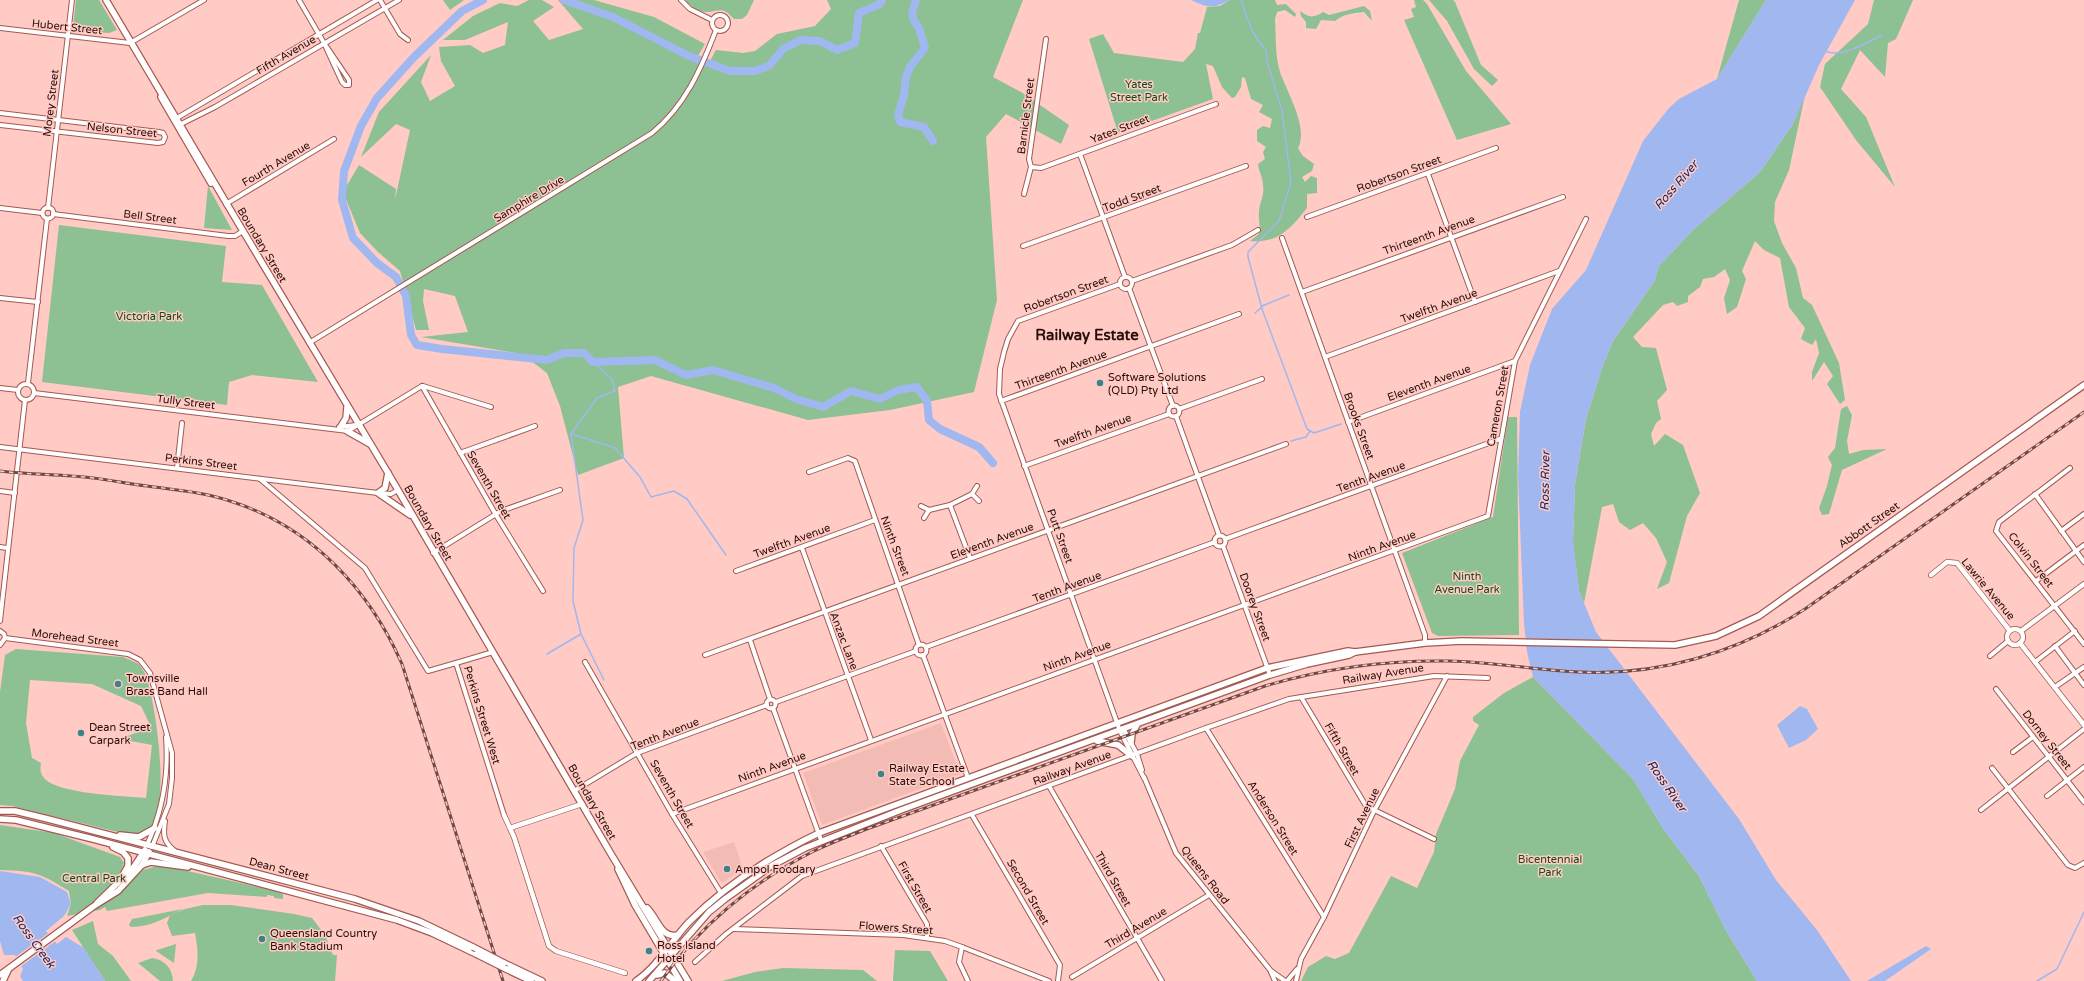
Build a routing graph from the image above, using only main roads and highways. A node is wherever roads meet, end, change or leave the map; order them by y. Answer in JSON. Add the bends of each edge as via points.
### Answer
{"nodes":[{"id":1,"x":106,"y":0,"type":"edge"},
{"id":2,"x":2084,"y":386,"type":"edge"},
{"id":3,"x":347,"y":406,"type":"junction"},
{"id":4,"x":338,"y":427,"type":"road end"},
{"id":5,"x":347,"y":431,"type":"road end"},
{"id":6,"x":372,"y":446,"type":"junction"},
{"id":7,"x":388,"y":473,"type":"junction"},
{"id":8,"x":413,"y":518,"type":"junction"},
{"id":9,"x":1516,"y":641,"type":"joint"},
{"id":10,"x":1355,"y":652,"type":"junction"},
{"id":11,"x":1138,"y":725,"type":"junction"},
{"id":12,"x":1092,"y":741,"type":"junction"},
{"id":13,"x":1131,"y":743,"type":"road end"},
{"id":14,"x":1134,"y":755,"type":"road end"},
{"id":15,"x":0,"y":811,"type":"edge"},
{"id":16,"x":0,"y":819,"type":"edge"},
{"id":17,"x":155,"y":828,"type":"road end"},
{"id":18,"x":104,"y":834,"type":"junction"},
{"id":19,"x":93,"y":839,"type":"junction"},
{"id":20,"x":150,"y":846,"type":"junction"},
{"id":21,"x":146,"y":853,"type":"junction"},
{"id":22,"x":611,"y":854,"type":"junction"},
{"id":23,"x":142,"y":866,"type":"junction"},
{"id":24,"x":202,"y":868,"type":"junction"},
{"id":25,"x":118,"y":882,"type":"junction"},
{"id":26,"x":338,"y":895,"type":"junction"},
{"id":27,"x":352,"y":898,"type":"junction"},
{"id":28,"x":639,"y":899,"type":"junction"},
{"id":29,"x":326,"y":900,"type":"junction"},
{"id":30,"x":344,"y":905,"type":"junction"},
{"id":31,"x":94,"y":906,"type":"junction"},
{"id":32,"x":678,"y":935,"type":"junction"},
{"id":33,"x":668,"y":948,"type":"junction"},
{"id":34,"x":663,"y":954,"type":"junction"},
{"id":35,"x":673,"y":955,"type":"junction"},
{"id":36,"x":668,"y":961,"type":"junction"},
{"id":37,"x":11,"y":967,"type":"junction"},
{"id":38,"x":0,"y":975,"type":"edge"},
{"id":39,"x":651,"y":979,"type":"edge"},
{"id":40,"x":3,"y":981,"type":"edge"},
{"id":41,"x":531,"y":981,"type":"edge"},
{"id":42,"x":542,"y":981,"type":"edge"},
{"id":43,"x":636,"y":981,"type":"edge"},
{"id":44,"x":675,"y":981,"type":"edge"},
{"id":45,"x":680,"y":981,"type":"edge"},
{"id":46,"x":688,"y":981,"type":"edge"}],
"edges":[{"from":1,"to":3,"type":"main road","name":"Boundary Street","via":[[178,122],[205,174],[226,204]]},
{"from":2,"to":9,"type":"main road","name":"Abbott Street","via":[[1759,616],[1716,636],[1675,645]]},
{"from":3,"to":4,"type":"main road","via":[[346,418]]},
{"from":3,"to":6,"type":"main road","name":"Boundary Street"},
{"from":5,"to":6,"type":"main road"},
{"from":6,"to":7,"type":"main road","name":"Boundary Street"},
{"from":7,"to":8,"type":"main road","name":"Boundary Street"},
{"from":7,"to":8,"type":"main road","via":[[385,488],[378,493]]},
{"from":8,"to":22,"type":"main road","name":"Boundary Street"},
{"from":9,"to":10,"type":"main road","name":"Railway Avenue","via":[[1462,640]]},
{"from":10,"to":11,"type":"main road","name":"Railway Avenue","via":[[1270,675]]},
{"from":10,"to":32,"type":"main road","name":"Railway Avenue","via":[[1317,656],[1267,668],[819,833],[766,861],[721,893]]},
{"from":11,"to":12,"type":"main road","name":"Railway Avenue"},
{"from":11,"to":13,"type":"main road","via":[[1133,732]]},
{"from":12,"to":14,"type":"main road","via":[[1118,745]]},
{"from":12,"to":35,"type":"main road","name":"Railway Avenue","via":[[821,840],[771,866],[725,898]]},
{"from":15,"to":18,"type":"main road","name":"Dean Street","via":[[16,811]]},
{"from":16,"to":19,"type":"main road","name":"Dean Street","via":[[16,820]]},
{"from":17,"to":18,"type":"main road","via":[[139,838]]},
{"from":18,"to":20,"type":"main road","name":"Dean Street"},
{"from":19,"to":21,"type":"main road","name":"Dean Street"},
{"from":19,"to":25,"type":"main road","via":[[120,850],[128,857],[128,866]]},
{"from":20,"to":21,"type":"main road"},
{"from":20,"to":26,"type":"main road","name":"Dean Street"},
{"from":21,"to":23,"type":"main road"},
{"from":21,"to":24,"type":"main road","name":"Dean Street"},
{"from":21,"to":25,"type":"main road"},
{"from":22,"to":28,"type":"main road","name":"Boundary Street"},
{"from":22,"to":34,"type":"main road","name":"Boundary Street","via":[[635,905]]},
{"from":23,"to":24,"type":"main road","via":[[151,862]]},
{"from":23,"to":31,"type":"main road","via":[[118,891]]},
{"from":24,"to":29,"type":"main road","name":"Dean Street"},
{"from":25,"to":31,"type":"main road"},
{"from":26,"to":27,"type":"main road","name":"Dean Street"},
{"from":26,"to":29,"type":"main road"},
{"from":26,"to":30,"type":"main road"},
{"from":27,"to":30,"type":"main road","via":[[346,899]]},
{"from":27,"to":42,"type":"main road","name":"Dean Street","bridge":true,"via":[[412,918]]},
{"from":28,"to":32,"type":"main road","via":[[654,915],[666,935]]},
{"from":28,"to":33,"type":"main road","name":"Boundary Street"},
{"from":29,"to":30,"type":"main road","name":"Dean Street"},
{"from":30,"to":41,"type":"main road","name":"Dean Street","bridge":true,"via":[[419,928]]},
{"from":31,"to":37,"type":"main road"},
{"from":32,"to":33,"type":"main road","name":"Railway Avenue"},
{"from":33,"to":34,"type":"main road"},
{"from":33,"to":35,"type":"main road","name":"Boundary Street"},
{"from":34,"to":36,"type":"main road","name":"Boundary Street"},
{"from":34,"to":43,"type":"main road"},
{"from":35,"to":36,"type":"main road"},
{"from":35,"to":46,"type":"main road","name":"Boundary Street"},
{"from":36,"to":39,"type":"main road"},
{"from":36,"to":45,"type":"main road","name":"Boundary Street"},
{"from":37,"to":38,"type":"main road"},
{"from":37,"to":40,"type":"main road"},
{"from":39,"to":44,"type":"main road","via":[[663,972]]}]}
